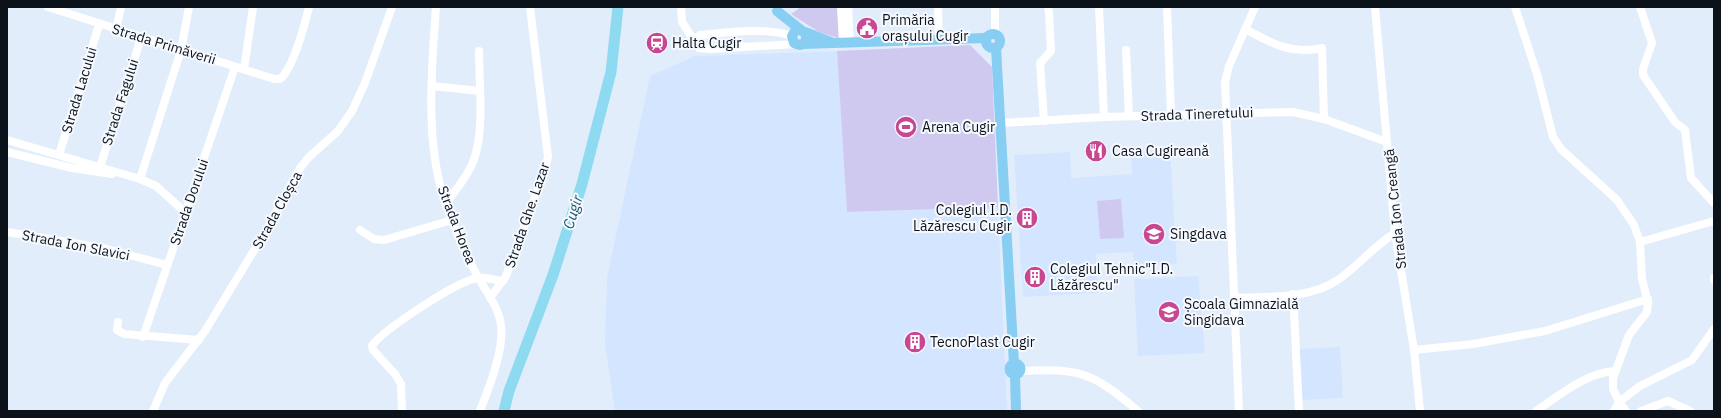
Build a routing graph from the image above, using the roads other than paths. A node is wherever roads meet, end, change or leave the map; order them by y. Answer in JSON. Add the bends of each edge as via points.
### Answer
{"nodes":[{"id":1,"x":48,"y":7,"type":"edge"},
{"id":2,"x":121,"y":7,"type":"edge"},
{"id":3,"x":189,"y":7,"type":"edge"},
{"id":4,"x":253,"y":7,"type":"edge"},
{"id":5,"x":309,"y":7,"type":"edge"},
{"id":6,"x":392,"y":7,"type":"edge"},
{"id":7,"x":436,"y":7,"type":"edge"},
{"id":8,"x":530,"y":7,"type":"edge"},
{"id":9,"x":681,"y":7,"type":"edge"},
{"id":10,"x":841,"y":7,"type":"edge"},
{"id":11,"x":848,"y":7,"type":"edge"},
{"id":12,"x":938,"y":7,"type":"edge"},
{"id":13,"x":995,"y":7,"type":"edge"},
{"id":14,"x":1048,"y":7,"type":"edge"},
{"id":15,"x":1099,"y":7,"type":"edge"},
{"id":16,"x":1167,"y":7,"type":"edge"},
{"id":17,"x":1255,"y":7,"type":"edge"},
{"id":18,"x":1375,"y":7,"type":"edge"},
{"id":19,"x":1514,"y":7,"type":"edge"},
{"id":20,"x":1640,"y":7,"type":"edge"},
{"id":21,"x":776,"y":9,"type":"edge"},
{"id":22,"x":64,"y":10,"type":"edge"},
{"id":23,"x":99,"y":25,"type":"junction"},
{"id":24,"x":1245,"y":29,"type":"junction"},
{"id":25,"x":116,"y":30,"type":"junction"},
{"id":26,"x":991,"y":36,"type":"junction"},
{"id":27,"x":798,"y":37,"type":"junction"},
{"id":28,"x":141,"y":38,"type":"junction"},
{"id":29,"x":939,"y":39,"type":"junction"},
{"id":30,"x":695,"y":40,"type":"junction"},
{"id":31,"x":843,"y":43,"type":"junction"},
{"id":32,"x":181,"y":50,"type":"junction"},
{"id":33,"x":1126,"y":50,"type":"dead end"},
{"id":34,"x":479,"y":51,"type":"dead end"},
{"id":35,"x":235,"y":66,"type":"junction"},
{"id":36,"x":244,"y":69,"type":"junction"},
{"id":37,"x":432,"y":86,"type":"junction"},
{"id":38,"x":480,"y":91,"type":"junction"},
{"id":39,"x":1226,"y":113,"type":"junction"},
{"id":40,"x":1171,"y":114,"type":"junction"},
{"id":41,"x":1128,"y":116,"type":"junction"},
{"id":42,"x":1104,"y":117,"type":"junction"},
{"id":43,"x":1324,"y":119,"type":"junction"},
{"id":44,"x":1044,"y":120,"type":"junction"},
{"id":45,"x":1001,"y":123,"type":"junction"},
{"id":46,"x":7,"y":140,"type":"edge"},
{"id":47,"x":1387,"y":142,"type":"junction"},
{"id":48,"x":7,"y":152,"type":"edge"},
{"id":49,"x":60,"y":155,"type":"junction"},
{"id":50,"x":100,"y":167,"type":"junction"},
{"id":51,"x":119,"y":173,"type":"junction"},
{"id":52,"x":140,"y":179,"type":"junction"},
{"id":53,"x":446,"y":203,"type":"junction"},
{"id":54,"x":1714,"y":203,"type":"edge"},
{"id":55,"x":185,"y":212,"type":"junction"},
{"id":56,"x":452,"y":220,"type":"junction"},
{"id":57,"x":1714,"y":221,"type":"edge"},
{"id":58,"x":360,"y":230,"type":"dead end"},
{"id":59,"x":7,"y":232,"type":"edge"},
{"id":60,"x":1395,"y":233,"type":"junction"},
{"id":61,"x":1640,"y":242,"type":"junction"},
{"id":62,"x":167,"y":265,"type":"junction"},
{"id":63,"x":478,"y":278,"type":"junction"},
{"id":64,"x":503,"y":282,"type":"junction"},
{"id":65,"x":1293,"y":294,"type":"junction"},
{"id":66,"x":490,"y":298,"type":"junction"},
{"id":67,"x":1235,"y":298,"type":"junction"},
{"id":68,"x":1648,"y":299,"type":"junction"},
{"id":69,"x":118,"y":322,"type":"dead end"},
{"id":70,"x":1714,"y":329,"type":"edge"},
{"id":71,"x":143,"y":336,"type":"junction"},
{"id":72,"x":199,"y":340,"type":"junction"},
{"id":73,"x":1414,"y":350,"type":"junction"},
{"id":74,"x":1016,"y":370,"type":"junction"},
{"id":75,"x":1615,"y":371,"type":"junction"},
{"id":76,"x":1619,"y":402,"type":"junction"},
{"id":77,"x":153,"y":411,"type":"edge"},
{"id":78,"x":402,"y":411,"type":"edge"},
{"id":79,"x":480,"y":411,"type":"edge"},
{"id":80,"x":1016,"y":411,"type":"edge"},
{"id":81,"x":1138,"y":411,"type":"edge"},
{"id":82,"x":1239,"y":411,"type":"edge"},
{"id":83,"x":1299,"y":411,"type":"edge"},
{"id":84,"x":1420,"y":411,"type":"edge"},
{"id":85,"x":1536,"y":411,"type":"edge"},
{"id":86,"x":1614,"y":411,"type":"edge"},
{"id":87,"x":1626,"y":411,"type":"edge"},
{"id":88,"x":1641,"y":411,"type":"edge"},
{"id":89,"x":1690,"y":411,"type":"edge"}],
"edges":[{"from":1,"to":22,"type":"street","name":"Strada Primăverii"},
{"from":2,"to":25,"type":"street"},
{"from":3,"to":32,"type":"street"},
{"from":4,"to":36,"type":"street"},
{"from":5,"to":36,"type":"street","name":"Strada Primăverii","via":[[298,45],[280,79]]},
{"from":6,"to":72,"type":"street","name":"Strada Cloșca","via":[[365,83],[352,111],[338,131],[300,168],[267,229]]},
{"from":7,"to":37,"type":"street","name":"Strada Horea"},
{"from":8,"to":64,"type":"street","name":"Strada Ghe. Lazar","via":[[548,157]]},
{"from":9,"to":30,"type":"street","via":[[682,22]]},
{"from":10,"to":31,"type":"street"},
{"from":11,"to":31,"type":"street"},
{"from":12,"to":29,"type":"street"},
{"from":13,"to":26,"type":"street"},
{"from":14,"to":44,"type":"street","via":[[1051,51],[1040,64]]},
{"from":15,"to":42,"type":"street"},
{"from":16,"to":40,"type":"street"},
{"from":17,"to":24,"type":"street"},
{"from":18,"to":47,"type":"street","name":"Strada Ion Creangă"},
{"from":19,"to":61,"type":"street","via":[[1537,74],[1553,137],[1561,149],[1617,200],[1634,225]]},
{"from":20,"to":54,"type":"street","via":[[1652,43],[1643,75],[1675,122],[1685,130],[1691,178]]},
{"from":21,"to":27,"type":"main road"},
{"from":22,"to":23,"type":"street","name":"Strada Primăverii"},
{"from":23,"to":25,"type":"street","name":"Strada Primăverii"},
{"from":23,"to":49,"type":"street","name":"Strada Lacului"},
{"from":24,"to":39,"type":"street","via":[[1226,75]]},
{"from":24,"to":43,"type":"street","via":[[1286,49],[1303,51],[1322,48]]},
{"from":25,"to":28,"type":"street","name":"Strada Primăverii"},
{"from":26,"to":29,"type":"main road"},
{"from":26,"to":45,"type":"main road","via":[[987,46],[996,48]]},
{"from":27,"to":30,"type":"street","via":[[760,31],[700,35]]},
{"from":27,"to":30,"type":"street","via":[[703,49]]},
{"from":27,"to":31,"type":"main road"},
{"from":28,"to":32,"type":"street","name":"Strada Primăverii"},
{"from":28,"to":50,"type":"street","name":"Strada Fagului"},
{"from":29,"to":31,"type":"main road"},
{"from":32,"to":35,"type":"street","name":"Strada Primăverii"},
{"from":32,"to":52,"type":"street"},
{"from":33,"to":41,"type":"street"},
{"from":34,"to":38,"type":"street"},
{"from":35,"to":36,"type":"street","name":"Strada Primăverii"},
{"from":35,"to":55,"type":"street","name":"Strada Dorului"},
{"from":37,"to":38,"type":"street"},
{"from":37,"to":53,"type":"street","name":"Strada Horea","via":[[436,164]]},
{"from":38,"to":53,"type":"street","via":[[479,132],[475,156],[470,169]]},
{"from":39,"to":40,"type":"street","name":"Strada Tineretului"},
{"from":39,"to":43,"type":"street","name":"Strada Tineretului","via":[[1293,112]]},
{"from":39,"to":67,"type":"street"},
{"from":40,"to":41,"type":"street","name":"Strada Tineretului"},
{"from":41,"to":42,"type":"street","name":"Strada Tineretului"},
{"from":42,"to":44,"type":"street","name":"Strada Tineretului"},
{"from":43,"to":47,"type":"street","name":"Strada Tineretului"},
{"from":44,"to":45,"type":"street","name":"Strada Tineretului"},
{"from":45,"to":74,"type":"main road"},
{"from":46,"to":49,"type":"street"},
{"from":47,"to":60,"type":"street","name":"Strada Ion Creangă"},
{"from":48,"to":51,"type":"street","via":[[91,172]]},
{"from":49,"to":50,"type":"street"},
{"from":50,"to":51,"type":"street"},
{"from":51,"to":52,"type":"street"},
{"from":52,"to":55,"type":"street","via":[[156,186]]},
{"from":53,"to":56,"type":"street","name":"Strada Horea"},
{"from":55,"to":62,"type":"street","name":"Strada Dorului"},
{"from":56,"to":58,"type":"street","via":[[384,240]]},
{"from":56,"to":63,"type":"street","name":"Strada Horea"},
{"from":57,"to":61,"type":"street"},
{"from":59,"to":62,"type":"street","name":"Strada Ion Slavici","via":[[102,248]]},
{"from":60,"to":65,"type":"street","via":[[1377,244],[1338,280],[1303,294]]},
{"from":60,"to":73,"type":"street","name":"Strada Ion Creangă"},
{"from":61,"to":68,"type":"street","via":[[1642,279]]},
{"from":62,"to":71,"type":"street","name":"Strada Dorului"},
{"from":63,"to":64,"type":"street"},
{"from":63,"to":66,"type":"street","name":"Strada Horea"},
{"from":63,"to":78,"type":"street","via":[[460,285],[415,311],[379,337],[372,346],[374,353],[395,374],[401,384]]},
{"from":64,"to":66,"type":"street","name":"Strada Ghe. Lazar"},
{"from":65,"to":67,"type":"street"},
{"from":65,"to":83,"type":"street"},
{"from":66,"to":79,"type":"street","name":"Strada Horea","via":[[500,318],[501,338]]},
{"from":67,"to":82,"type":"street"},
{"from":68,"to":73,"type":"street","via":[[1545,331],[1473,344]]},
{"from":68,"to":75,"type":"street","via":[[1647,312],[1629,335]]},
{"from":69,"to":71,"type":"street","via":[[116,330]]},
{"from":70,"to":76,"type":"street","via":[[1692,360],[1640,386]]},
{"from":71,"to":72,"type":"street"},
{"from":72,"to":77,"type":"street","name":"Strada Cloșca","via":[[165,383]]},
{"from":73,"to":84,"type":"street","name":"Strada Ion Creangă"},
{"from":74,"to":80,"type":"main road"},
{"from":74,"to":81,"type":"street","via":[[1068,371],[1087,375],[1109,387]]},
{"from":75,"to":76,"type":"street","via":[[1612,384]]},
{"from":75,"to":85,"type":"street","via":[[1597,374],[1576,383]]},
{"from":76,"to":86,"type":"street"},
{"from":76,"to":87,"type":"street"},
{"from":88,"to":89,"type":"street","via":[[1668,401]]}]}
